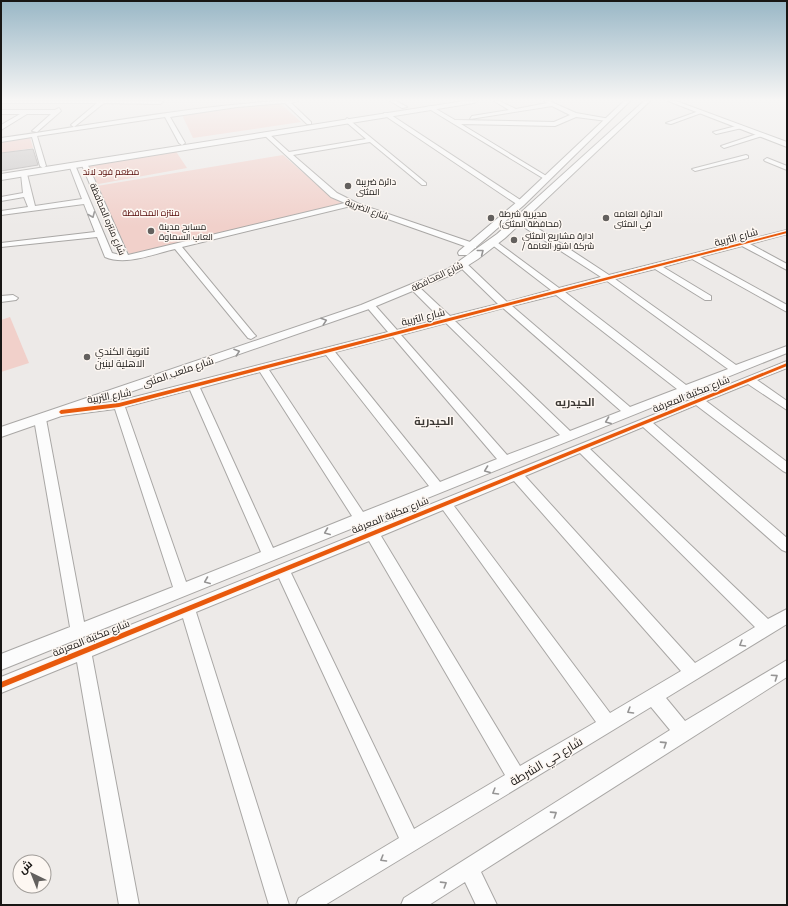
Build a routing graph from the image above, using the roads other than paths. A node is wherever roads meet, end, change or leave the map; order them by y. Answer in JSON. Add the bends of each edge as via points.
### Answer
{"nodes":[{"id":1,"x":36,"y":143,"type":"edge"},
{"id":2,"x":180,"y":143,"type":"edge"},
{"id":3,"x":208,"y":143,"type":"edge"},
{"id":4,"x":276,"y":143,"type":"edge"},
{"id":5,"x":351,"y":143,"type":"edge"},
{"id":6,"x":374,"y":143,"type":"edge"},
{"id":7,"x":430,"y":143,"type":"edge"},
{"id":8,"x":489,"y":143,"type":"edge"},
{"id":9,"x":582,"y":143,"type":"edge"},
{"id":10,"x":592,"y":143,"type":"edge"},
{"id":11,"x":593,"y":143,"type":"edge"},
{"id":12,"x":601,"y":143,"type":"edge"},
{"id":13,"x":732,"y":143,"type":"edge"},
{"id":14,"x":287,"y":154,"type":"junction"},
{"id":15,"x":767,"y":160,"type":"dead end"},
{"id":16,"x":84,"y":163,"type":"junction"},
{"id":17,"x":72,"y":165,"type":"junction"},
{"id":18,"x":569,"y":165,"type":"junction"},
{"id":19,"x":42,"y":166,"type":"junction"},
{"id":20,"x":787,"y":168,"type":"edge"},
{"id":21,"x":695,"y":169,"type":"dead end"},
{"id":22,"x":1,"y":172,"type":"edge"},
{"id":23,"x":24,"y":174,"type":"junction"},
{"id":24,"x":1,"y":177,"type":"edge"},
{"id":25,"x":548,"y":177,"type":"junction"},
{"id":26,"x":563,"y":178,"type":"junction"},
{"id":27,"x":424,"y":184,"type":"dead end"},
{"id":28,"x":27,"y":194,"type":"junction"},
{"id":29,"x":1,"y":199,"type":"edge"},
{"id":30,"x":86,"y":201,"type":"junction"},
{"id":31,"x":521,"y":203,"type":"junction"},
{"id":32,"x":351,"y":204,"type":"junction"},
{"id":33,"x":32,"y":209,"type":"junction"},
{"id":34,"x":1,"y":212,"type":"edge"},
{"id":35,"x":519,"y":220,"type":"junction"},
{"id":36,"x":787,"y":232,"type":"edge"},
{"id":37,"x":100,"y":234,"type":"junction"},
{"id":38,"x":494,"y":242,"type":"junction"},
{"id":39,"x":744,"y":244,"type":"junction"},
{"id":40,"x":1,"y":245,"type":"edge"},
{"id":41,"x":177,"y":246,"type":"junction"},
{"id":42,"x":473,"y":246,"type":"junction"},
{"id":43,"x":694,"y":257,"type":"junction"},
{"id":44,"x":125,"y":258,"type":"junction"},
{"id":45,"x":463,"y":265,"type":"junction"},
{"id":46,"x":656,"y":266,"type":"junction"},
{"id":47,"x":787,"y":267,"type":"edge"},
{"id":48,"x":607,"y":279,"type":"junction"},
{"id":49,"x":415,"y":288,"type":"junction"},
{"id":50,"x":557,"y":292,"type":"junction"},
{"id":51,"x":13,"y":298,"type":"dead end"},
{"id":52,"x":708,"y":298,"type":"dead end"},
{"id":53,"x":1,"y":299,"type":"edge"},
{"id":54,"x":370,"y":305,"type":"junction"},
{"id":55,"x":506,"y":306,"type":"junction"},
{"id":56,"x":787,"y":309,"type":"edge"},
{"id":57,"x":449,"y":320,"type":"junction"},
{"id":58,"x":284,"y":330,"type":"junction"},
{"id":59,"x":394,"y":333,"type":"junction"},
{"id":60,"x":251,"y":336,"type":"junction"},
{"id":61,"x":786,"y":350,"type":"edge"},
{"id":62,"x":328,"y":351,"type":"junction"},
{"id":63,"x":787,"y":364,"type":"edge"},
{"id":64,"x":263,"y":368,"type":"junction"},
{"id":65,"x":736,"y":370,"type":"junction"},
{"id":66,"x":749,"y":380,"type":"junction"},
{"id":67,"x":194,"y":386,"type":"junction"},
{"id":68,"x":685,"y":390,"type":"junction"},
{"id":69,"x":698,"y":401,"type":"junction"},
{"id":70,"x":119,"y":405,"type":"junction"},
{"id":71,"x":787,"y":406,"type":"edge"},
{"id":72,"x":61,"y":412,"type":"junction"},
{"id":73,"x":629,"y":412,"type":"junction"},
{"id":74,"x":40,"y":419,"type":"junction"},
{"id":75,"x":1,"y":422,"type":"edge"},
{"id":76,"x":644,"y":422,"type":"junction"},
{"id":77,"x":1,"y":432,"type":"edge"},
{"id":78,"x":568,"y":436,"type":"junction"},
{"id":79,"x":582,"y":448,"type":"junction"},
{"id":80,"x":506,"y":462,"type":"junction"},
{"id":81,"x":787,"y":468,"type":"edge"},
{"id":82,"x":515,"y":474,"type":"junction"},
{"id":83,"x":439,"y":489,"type":"junction"},
{"id":84,"x":445,"y":503,"type":"junction"},
{"id":85,"x":360,"y":518,"type":"junction"},
{"id":86,"x":372,"y":533,"type":"junction"},
{"id":87,"x":787,"y":546,"type":"edge"},
{"id":88,"x":269,"y":555,"type":"junction"},
{"id":89,"x":282,"y":569,"type":"junction"},
{"id":90,"x":182,"y":591,"type":"junction"},
{"id":91,"x":188,"y":609,"type":"junction"},
{"id":92,"x":787,"y":616,"type":"edge"},
{"id":93,"x":767,"y":628,"type":"junction"},
{"id":94,"x":78,"y":632,"type":"junction"},
{"id":95,"x":83,"y":651,"type":"junction"},
{"id":96,"x":1,"y":662,"type":"edge"},
{"id":97,"x":787,"y":668,"type":"edge"},
{"id":98,"x":693,"y":673,"type":"junction"},
{"id":99,"x":1,"y":685,"type":"edge"},
{"id":100,"x":654,"y":697,"type":"junction"},
{"id":101,"x":608,"y":724,"type":"junction"},
{"id":102,"x":683,"y":732,"type":"junction"},
{"id":103,"x":517,"y":778,"type":"junction"},
{"id":104,"x":411,"y":842,"type":"junction"},
{"id":105,"x":469,"y":869,"type":"junction"},
{"id":106,"x":128,"y":905,"type":"edge"},
{"id":107,"x":279,"y":905,"type":"edge"},
{"id":108,"x":306,"y":905,"type":"edge"},
{"id":109,"x":411,"y":905,"type":"edge"},
{"id":110,"x":487,"y":905,"type":"edge"}],
"edges":[{"from":1,"to":19,"type":"street"},
{"from":2,"to":19,"type":"main road"},
{"from":3,"to":16,"type":"main road"},
{"from":4,"to":14,"type":"street","name":"شارع الضريبة"},
{"from":5,"to":14,"type":"street"},
{"from":6,"to":27,"type":"street"},
{"from":7,"to":31,"type":"street"},
{"from":8,"to":25,"type":"street"},
{"from":9,"to":25,"type":"main road"},
{"from":10,"to":18,"type":"main road"},
{"from":11,"to":18,"type":"main road"},
{"from":12,"to":26,"type":"main road"},
{"from":13,"to":21,"type":"street","via":[[724,146],[746,158]]},
{"from":14,"to":32,"type":"street","name":"شارع الضريبة","via":[[334,195]]},
{"from":15,"to":20,"type":"street"},
{"from":16,"to":17,"type":"main road"},
{"from":16,"to":44,"type":"street","name":"شارع منتزه المحافظة"},
{"from":17,"to":23,"type":"main road"},
{"from":17,"to":30,"type":"street","name":"شارع منتزه المحافظة"},
{"from":18,"to":25,"type":"main road"},
{"from":18,"to":26,"type":"main road"},
{"from":19,"to":22,"type":"main road"},
{"from":23,"to":24,"type":"main road"},
{"from":23,"to":28,"type":"street"},
{"from":25,"to":31,"type":"main road","name":"شارع المحافظة"},
{"from":26,"to":35,"type":"main road","name":"شارع المحافظة"},
{"from":28,"to":29,"type":"street"},
{"from":28,"to":33,"type":"street"},
{"from":30,"to":33,"type":"street"},
{"from":30,"to":37,"type":"street","name":"شارع منتزه المحافظة","one_way":true},
{"from":31,"to":42,"type":"main road","name":"شارع المحافظة"},
{"from":32,"to":41,"type":"street"},
{"from":32,"to":42,"type":"street","name":"شارع الضريبة"},
{"from":33,"to":34,"type":"street"},
{"from":35,"to":38,"type":"main road","name":"شارع المحافظة"},
{"from":35,"to":48,"type":"street"},
{"from":36,"to":39,"type":"street","name":"شارع التربية"},
{"from":37,"to":40,"type":"street"},
{"from":37,"to":44,"type":"street","name":"شارع منتزه المحافظة","via":[[108,255]]},
{"from":45,"to":38,"type":"main road","name":"شارع المحافظة","one_way":true},
{"from":38,"to":50,"type":"street"},
{"from":39,"to":43,"type":"street","name":"شارع التربية"},
{"from":39,"to":47,"type":"street"},
{"from":41,"to":44,"type":"street"},
{"from":41,"to":60,"type":"street"},
{"from":42,"to":58,"type":"main road","name":"شارع المحافظة","via":[[422,276]]},
{"from":43,"to":46,"type":"street","name":"شارع التربية"},
{"from":43,"to":56,"type":"street"},
{"from":45,"to":49,"type":"main road","name":"شارع المحافظة"},
{"from":45,"to":55,"type":"street"},
{"from":46,"to":48,"type":"street","name":"شارع التربية"},
{"from":46,"to":52,"type":"street"},
{"from":48,"to":50,"type":"street","name":"شارع التربية"},
{"from":48,"to":65,"type":"street"},
{"from":49,"to":54,"type":"main road","name":"شارع المحافظة"},
{"from":49,"to":57,"type":"street"},
{"from":50,"to":55,"type":"street","name":"شارع التربية"},
{"from":50,"to":68,"type":"street"},
{"from":51,"to":53,"type":"street"},
{"from":58,"to":54,"type":"main road","name":"شارع المحافظة","one_way":true},
{"from":54,"to":59,"type":"street"},
{"from":55,"to":57,"type":"street","name":"شارع التربية"},
{"from":55,"to":73,"type":"street"},
{"from":57,"to":59,"type":"street","name":"شارع التربية"},
{"from":57,"to":78,"type":"street"},
{"from":58,"to":60,"type":"main road","name":"شارع ملعب المثنى"},
{"from":72,"to":58,"type":"main road","name":"شارع ملعب المثنى","one_way":true},
{"from":59,"to":62,"type":"street","name":"شارع التربية"},
{"from":59,"to":80,"type":"street"},
{"from":60,"to":75,"type":"main road","name":"شارع ملعب المثنى"},
{"from":61,"to":65,"type":"street","name":"شارع مكتبة المعرفة"},
{"from":62,"to":64,"type":"street","name":"شارع التربية"},
{"from":62,"to":83,"type":"street"},
{"from":63,"to":66,"type":"street","name":"شارع مكتبة المعرفة"},
{"from":64,"to":67,"type":"street","name":"شارع التربية"},
{"from":64,"to":85,"type":"street"},
{"from":65,"to":68,"type":"street","name":"شارع مكتبة المعرفة"},
{"from":66,"to":69,"type":"street","name":"شارع مكتبة المعرفة"},
{"from":66,"to":71,"type":"street"},
{"from":67,"to":70,"type":"street","name":"شارع التربية"},
{"from":67,"to":88,"type":"street"},
{"from":68,"to":73,"type":"street","name":"شارع مكتبة المعرفة"},
{"from":69,"to":76,"type":"street","name":"شارع مكتبة المعرفة"},
{"from":69,"to":81,"type":"street"},
{"from":70,"to":72,"type":"street","name":"شارع التربية"},
{"from":70,"to":90,"type":"street"},
{"from":72,"to":74,"type":"main road","name":"شارع ملعب المثنى"},
{"from":73,"to":78,"type":"street","name":"شارع مكتبة المعرفة","one_way":true},
{"from":74,"to":77,"type":"main road","name":"شارع ملعب المثنى"},
{"from":74,"to":94,"type":"street"},
{"from":76,"to":79,"type":"street","name":"شارع مكتبة المعرفة"},
{"from":76,"to":87,"type":"street"},
{"from":78,"to":80,"type":"street","name":"شارع مكتبة المعرفة"},
{"from":79,"to":82,"type":"street","name":"شارع مكتبة المعرفة"},
{"from":79,"to":93,"type":"street"},
{"from":80,"to":83,"type":"street","name":"شارع مكتبة المعرفة","one_way":true},
{"from":82,"to":84,"type":"street","name":"شارع مكتبة المعرفة"},
{"from":82,"to":98,"type":"street"},
{"from":83,"to":85,"type":"street","name":"شارع مكتبة المعرفة"},
{"from":84,"to":86,"type":"street","name":"شارع مكتبة المعرفة"},
{"from":84,"to":101,"type":"street"},
{"from":85,"to":88,"type":"street","name":"شارع مكتبة المعرفة","one_way":true},
{"from":86,"to":89,"type":"street","name":"شارع مكتبة المعرفة"},
{"from":86,"to":103,"type":"street"},
{"from":88,"to":90,"type":"street","name":"شارع مكتبة المعرفة","one_way":true},
{"from":89,"to":91,"type":"street","name":"شارع مكتبة المعرفة"},
{"from":89,"to":104,"type":"street"},
{"from":90,"to":94,"type":"street","name":"شارع مكتبة المعرفة"},
{"from":91,"to":95,"type":"street","name":"شارع مكتبة المعرفة"},
{"from":91,"to":107,"type":"street"},
{"from":92,"to":93,"type":"street","name":"شارع حي الشرطة"},
{"from":93,"to":98,"type":"street","name":"شارع حي الشرطة","one_way":true},
{"from":94,"to":96,"type":"street","name":"شارع مكتبة المعرفة"},
{"from":95,"to":99,"type":"street","name":"شارع مكتبة المعرفة"},
{"from":95,"to":106,"type":"street"},
{"from":102,"to":97,"type":"street","one_way":true},
{"from":98,"to":100,"type":"street","name":"شارع حي الشرطة"},
{"from":100,"to":101,"type":"street","name":"شارع حي الشرطة","one_way":true},
{"from":100,"to":102,"type":"street"},
{"from":101,"to":103,"type":"street","name":"شارع حي الشرطة"},
{"from":105,"to":102,"type":"street","one_way":true},
{"from":103,"to":104,"type":"street","name":"شارع حي الشرطة","one_way":true},
{"from":104,"to":108,"type":"street","name":"شارع حي الشرطة","one_way":true},
{"from":109,"to":105,"type":"street","one_way":true},
{"from":105,"to":110,"type":"street"}]}
